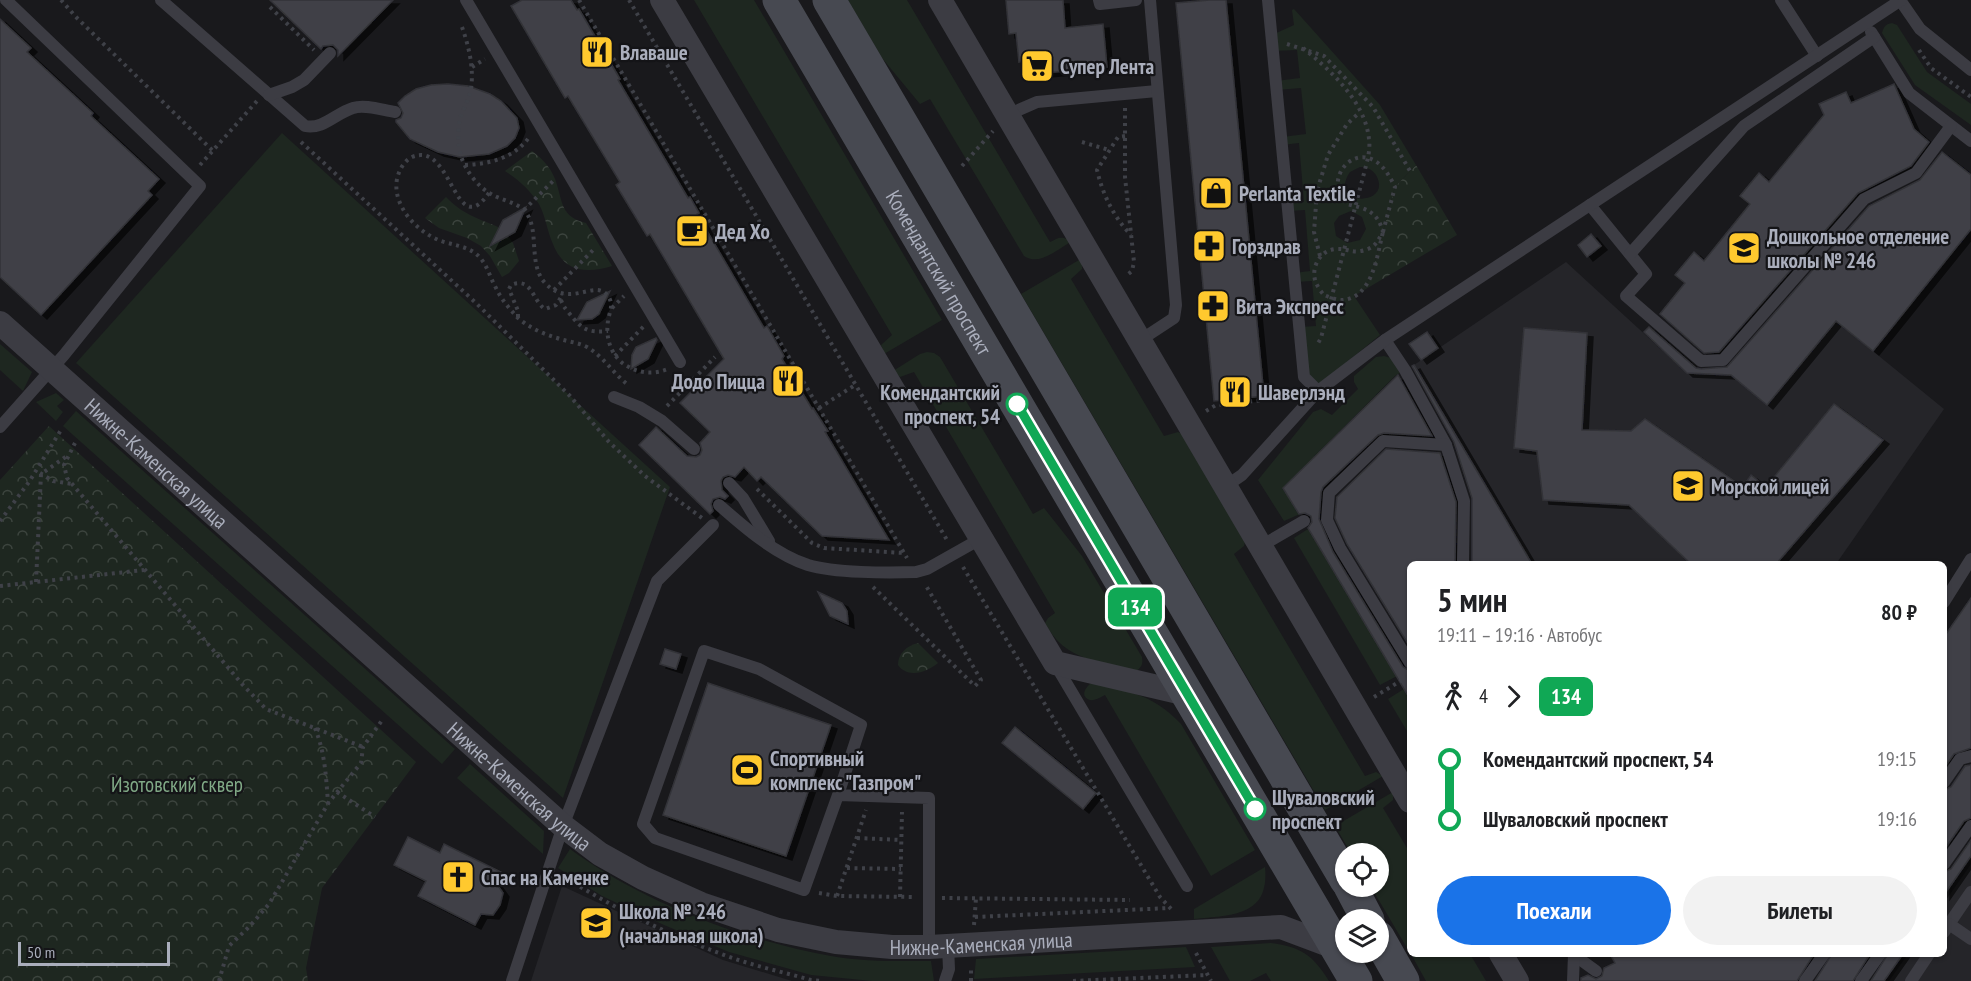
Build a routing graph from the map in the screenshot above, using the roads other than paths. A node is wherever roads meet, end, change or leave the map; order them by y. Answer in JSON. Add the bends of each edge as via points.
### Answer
{"nodes":[{"id":1,"x":6,"y":0,"type":"edge"},
{"id":2,"x":160,"y":0,"type":"edge"},
{"id":3,"x":466,"y":0,"type":"edge"},
{"id":4,"x":662,"y":0,"type":"edge"},
{"id":5,"x":779,"y":0,"type":"edge"},
{"id":6,"x":829,"y":0,"type":"edge"},
{"id":7,"x":1099,"y":0,"type":"edge"},
{"id":8,"x":1136,"y":0,"type":"edge"},
{"id":9,"x":1150,"y":0,"type":"edge"},
{"id":10,"x":1268,"y":0,"type":"edge"},
{"id":11,"x":1781,"y":0,"type":"edge"},
{"id":12,"x":1901,"y":0,"type":"edge"},
{"id":13,"x":946,"y":2,"type":"edge"},
{"id":14,"x":1865,"y":23,"type":"junction"},
{"id":15,"x":1874,"y":37,"type":"junction"},
{"id":16,"x":1816,"y":56,"type":"junction"},
{"id":17,"x":327,"y":57,"type":"road end"},
{"id":18,"x":1971,"y":70,"type":"edge"},
{"id":19,"x":1157,"y":92,"type":"junction"},
{"id":20,"x":267,"y":93,"type":"junction"},
{"id":21,"x":395,"y":112,"type":"dead end"},
{"id":22,"x":1006,"y":115,"type":"junction"},
{"id":23,"x":1951,"y":126,"type":"junction"},
{"id":24,"x":1971,"y":141,"type":"edge"},
{"id":25,"x":1590,"y":205,"type":"junction"},
{"id":26,"x":1630,"y":254,"type":"junction"},
{"id":27,"x":0,"y":323,"type":"edge"},
{"id":28,"x":1385,"y":340,"type":"junction"},
{"id":29,"x":1139,"y":341,"type":"junction"},
{"id":30,"x":680,"y":362,"type":"road end"},
{"id":31,"x":52,"y":369,"type":"junction"},
{"id":32,"x":1318,"y":391,"type":"junction"},
{"id":33,"x":614,"y":397,"type":"dead end"},
{"id":34,"x":0,"y":427,"type":"edge"},
{"id":35,"x":1446,"y":445,"type":"junction"},
{"id":36,"x":694,"y":449,"type":"dead end"},
{"id":37,"x":729,"y":483,"type":"dead end"},
{"id":38,"x":1226,"y":486,"type":"junction"},
{"id":39,"x":719,"y":505,"type":"dead end"},
{"id":40,"x":1304,"y":521,"type":"dead end"},
{"id":41,"x":712,"y":525,"type":"road end"},
{"id":42,"x":982,"y":538,"type":"junction"},
{"id":43,"x":772,"y":545,"type":"junction"},
{"id":44,"x":1260,"y":546,"type":"junction"},
{"id":45,"x":1971,"y":559,"type":"edge"},
{"id":46,"x":1463,"y":561,"type":"edge"},
{"id":47,"x":1947,"y":597,"type":"edge"},
{"id":48,"x":1407,"y":658,"type":"edge"},
{"id":49,"x":1055,"y":663,"type":"junction"},
{"id":50,"x":1187,"y":694,"type":"junction"},
{"id":51,"x":1971,"y":756,"type":"edge"},
{"id":52,"x":1947,"y":778,"type":"edge"},
{"id":53,"x":838,"y":795,"type":"junction"},
{"id":54,"x":1407,"y":796,"type":"edge"},
{"id":55,"x":563,"y":826,"type":"junction"},
{"id":56,"x":1971,"y":826,"type":"edge"},
{"id":57,"x":1947,"y":860,"type":"edge"},
{"id":58,"x":1335,"y":861,"type":"edge"},
{"id":59,"x":1187,"y":886,"type":"dead end"},
{"id":60,"x":1304,"y":892,"type":"junction"},
{"id":61,"x":1971,"y":892,"type":"edge"},
{"id":62,"x":1281,"y":927,"type":"junction"},
{"id":63,"x":1947,"y":928,"type":"edge"},
{"id":64,"x":1971,"y":939,"type":"edge"},
{"id":65,"x":1335,"y":945,"type":"edge"},
{"id":66,"x":938,"y":946,"type":"junction"},
{"id":67,"x":1335,"y":947,"type":"edge"},
{"id":68,"x":1389,"y":956,"type":"edge"},
{"id":69,"x":1503,"y":957,"type":"edge"},
{"id":70,"x":1574,"y":957,"type":"edge"},
{"id":71,"x":1578,"y":957,"type":"edge"},
{"id":72,"x":1822,"y":957,"type":"edge"},
{"id":73,"x":1878,"y":957,"type":"edge"},
{"id":74,"x":1927,"y":957,"type":"edge"},
{"id":75,"x":1346,"y":963,"type":"edge"},
{"id":76,"x":1596,"y":971,"type":"dead end"},
{"id":77,"x":512,"y":981,"type":"edge"},
{"id":78,"x":945,"y":981,"type":"edge"},
{"id":79,"x":1356,"y":981,"type":"edge"},
{"id":80,"x":1403,"y":981,"type":"edge"},
{"id":81,"x":1516,"y":981,"type":"edge"},
{"id":82,"x":1573,"y":981,"type":"edge"},
{"id":83,"x":1805,"y":981,"type":"edge"},
{"id":84,"x":1861,"y":981,"type":"edge"},
{"id":85,"x":1911,"y":981,"type":"edge"}],
"edges":[{"from":1,"to":31,"type":"lane","via":[[200,186]]},
{"from":2,"to":20,"type":"lane"},
{"from":3,"to":30,"type":"lane"},
{"from":4,"to":42,"type":"street"},
{"from":5,"to":50,"type":"main road","name":"Комендантский проспект"},
{"from":6,"to":58,"type":"main road","name":"Комендантский проспект"},
{"from":7,"to":8,"type":"lane","via":[[1100,4]]},
{"from":9,"to":19,"type":"lane"},
{"from":10,"to":32,"type":"lane","via":[[1304,377]]},
{"from":11,"to":16,"type":"lane"},
{"from":12,"to":14,"type":"lane"},
{"from":12,"to":18,"type":"lane","via":[[1920,29]]},
{"from":13,"to":22,"type":"street"},
{"from":14,"to":15,"type":"lane"},
{"from":14,"to":16,"type":"lane"},
{"from":15,"to":23,"type":"lane","via":[[1909,93]]},
{"from":15,"to":26,"type":"lane","via":[[1744,126]]},
{"from":16,"to":25,"type":"lane"},
{"from":17,"to":20,"type":"lane","via":[[304,80]]},
{"from":19,"to":22,"type":"lane","via":[[1037,102]]},
{"from":19,"to":29,"type":"lane","via":[[1176,305],[1174,318]]},
{"from":20,"to":21,"type":"lane","via":[[312,128],[351,108]]},
{"from":22,"to":29,"type":"street"},
{"from":23,"to":24,"type":"lane"},
{"from":23,"to":26,"type":"lane","via":[[1916,173],[1864,199],[1724,360],[1701,361],[1626,296],[1646,274]]},
{"from":25,"to":26,"type":"lane"},
{"from":25,"to":28,"type":"lane"},
{"from":27,"to":31,"type":"street","name":"Нижне-Каменская улица"},
{"from":28,"to":32,"type":"lane"},
{"from":28,"to":35,"type":"lane"},
{"from":29,"to":38,"type":"street"},
{"from":31,"to":34,"type":"lane"},
{"from":31,"to":55,"type":"street","name":"Нижне-Каменская улица"},
{"from":32,"to":38,"type":"lane","via":[[1242,476]]},
{"from":33,"to":36,"type":"lane","via":[[662,421]]},
{"from":35,"to":46,"type":"lane","via":[[1464,501]]},
{"from":35,"to":48,"type":"lane","via":[[1383,441],[1329,493],[1327,520],[1340,548]]},
{"from":37,"to":43,"type":"lane"},
{"from":38,"to":44,"type":"street"},
{"from":39,"to":43,"type":"lane"},
{"from":40,"to":44,"type":"lane"},
{"from":41,"to":55,"type":"lane","via":[[657,581]]},
{"from":42,"to":43,"type":"lane","via":[[916,572],[829,569],[809,565]]},
{"from":42,"to":49,"type":"street"},
{"from":44,"to":54,"type":"street"},
{"from":45,"to":47,"type":"lane"},
{"from":49,"to":50,"type":"street"},
{"from":49,"to":59,"type":"lane"},
{"from":50,"to":60,"type":"main road","name":"Комендантский проспект"},
{"from":51,"to":52,"type":"lane","via":[[1960,759]]},
{"from":53,"to":53,"type":"lane","via":[[861,725],[759,669],[704,651],[643,824],[655,838],[804,890]]},
{"from":53,"to":66,"type":"lane","via":[[929,798],[928,898]]},
{"from":55,"to":66,"type":"street","name":"Нижне-Каменская улица","via":[[600,854],[643,878],[712,908],[778,930],[836,942]]},
{"from":55,"to":77,"type":"lane"},
{"from":56,"to":57,"type":"lane"},
{"from":60,"to":62,"type":"street"},
{"from":60,"to":65,"type":"main road","name":"Комендантский проспект"},
{"from":61,"to":63,"type":"lane"},
{"from":62,"to":66,"type":"street","name":"Нижне-Каменская улица"},
{"from":62,"to":67,"type":"street","name":"Нижне-Каменская улица"},
{"from":63,"to":64,"type":"lane"},
{"from":66,"to":78,"type":"lane","via":[[949,969]]},
{"from":68,"to":80,"type":"main road"},
{"from":69,"to":81,"type":"street"},
{"from":70,"to":82,"type":"lane"},
{"from":71,"to":76,"type":"lane"},
{"from":72,"to":83,"type":"lane"},
{"from":73,"to":84,"type":"lane"},
{"from":74,"to":85,"type":"lane"},
{"from":75,"to":79,"type":"main road","name":"Комендантский проспект"}]}
